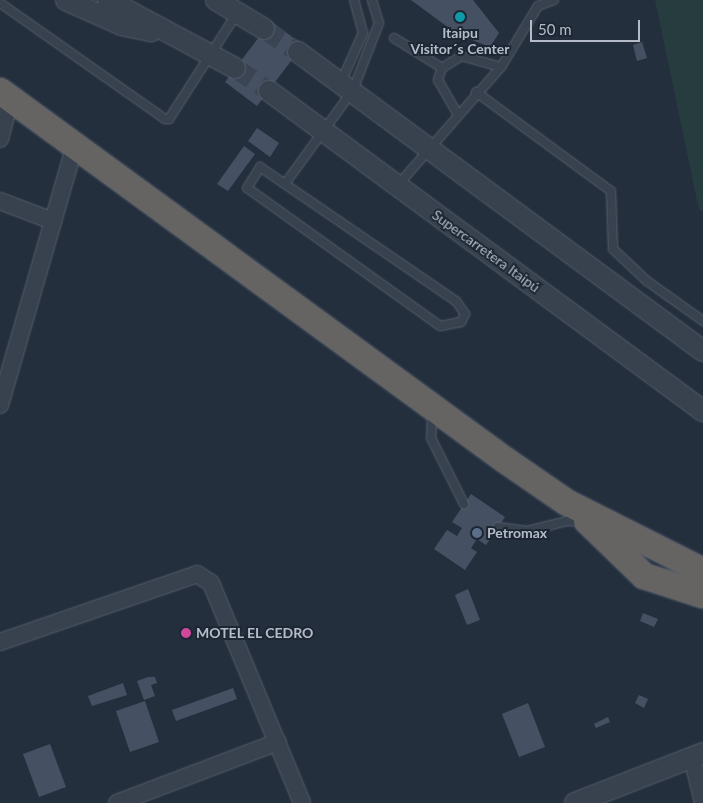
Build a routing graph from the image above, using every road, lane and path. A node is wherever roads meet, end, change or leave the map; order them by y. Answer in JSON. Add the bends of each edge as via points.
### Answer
{"nodes":[{"id":1,"x":108,"y":0,"type":"edge"},
{"id":2,"x":217,"y":0,"type":"edge"},
{"id":3,"x":354,"y":0,"type":"edge"},
{"id":4,"x":372,"y":0,"type":"edge"},
{"id":5,"x":554,"y":0,"type":"edge"},
{"id":6,"x":76,"y":2,"type":"edge"},
{"id":7,"x":0,"y":3,"type":"edge"},
{"id":8,"x":536,"y":3,"type":"edge"},
{"id":9,"x":237,"y":13,"type":"junction"},
{"id":10,"x":264,"y":30,"type":"tunnel mouth"},
{"id":11,"x":173,"y":34,"type":"junction"},
{"id":12,"x":394,"y":38,"type":"dead end"},
{"id":13,"x":298,"y":52,"type":"tunnel mouth"},
{"id":14,"x":209,"y":53,"type":"junction"},
{"id":15,"x":501,"y":67,"type":"junction"},
{"id":16,"x":235,"y":68,"type":"tunnel mouth"},
{"id":17,"x":442,"y":68,"type":"junction"},
{"id":18,"x":347,"y":86,"type":"junction"},
{"id":19,"x":269,"y":91,"type":"tunnel mouth"},
{"id":20,"x":476,"y":92,"type":"junction"},
{"id":21,"x":5,"y":95,"type":"edge"},
{"id":22,"x":458,"y":113,"type":"junction"},
{"id":23,"x":323,"y":131,"type":"junction"},
{"id":24,"x":0,"y":139,"type":"edge"},
{"id":25,"x":75,"y":146,"type":"junction"},
{"id":26,"x":430,"y":147,"type":"junction"},
{"id":27,"x":287,"y":181,"type":"junction"},
{"id":28,"x":397,"y":186,"type":"junction"},
{"id":29,"x":0,"y":201,"type":"edge"},
{"id":30,"x":53,"y":221,"type":"junction"},
{"id":31,"x":703,"y":321,"type":"edge"},
{"id":32,"x":703,"y":351,"type":"edge"},
{"id":33,"x":0,"y":405,"type":"edge"},
{"id":34,"x":433,"y":408,"type":"junction"},
{"id":35,"x":703,"y":411,"type":"edge"},
{"id":36,"x":566,"y":502,"type":"junction"},
{"id":37,"x":464,"y":504,"type":"dead end"},
{"id":38,"x":588,"y":523,"type":"junction"},
{"id":39,"x":498,"y":527,"type":"dead end"},
{"id":40,"x":699,"y":567,"type":"edge"},
{"id":41,"x":703,"y":595,"type":"edge"},
{"id":42,"x":0,"y":642,"type":"edge"},
{"id":43,"x":278,"y":742,"type":"junction"},
{"id":44,"x":698,"y":755,"type":"edge"},
{"id":45,"x":703,"y":802,"type":"edge"},
{"id":46,"x":117,"y":803,"type":"edge"},
{"id":47,"x":302,"y":803,"type":"edge"},
{"id":48,"x":575,"y":803,"type":"edge"}],
"edges":[{"from":1,"to":11,"type":"street"},
{"from":2,"to":9,"type":"street"},
{"from":3,"to":18,"type":"lane","via":[[363,33]]},
{"from":4,"to":18,"type":"lane","via":[[379,23]]},
{"from":5,"to":8,"type":"lane"},
{"from":6,"to":11,"type":"street","via":[[122,25]]},
{"from":7,"to":14,"type":"lane","via":[[165,119],[169,119]]},
{"from":8,"to":15,"type":"lane"},
{"from":9,"to":10,"type":"street"},
{"from":9,"to":14,"type":"lane"},
{"from":11,"to":14,"type":"street"},
{"from":12,"to":17,"type":"lane"},
{"from":13,"to":18,"type":"street"},
{"from":14,"to":16,"type":"street"},
{"from":15,"to":17,"type":"lane","via":[[461,56]]},
{"from":15,"to":20,"type":"lane"},
{"from":17,"to":22,"type":"lane","via":[[438,80]]},
{"from":18,"to":23,"type":"lane"},
{"from":18,"to":26,"type":"street"},
{"from":19,"to":23,"type":"street","name":"Supercarretera Itaipú"},
{"from":20,"to":22,"type":"lane"},
{"from":20,"to":31,"type":"lane","via":[[611,191],[613,249],[647,282]]},
{"from":21,"to":24,"type":"street"},
{"from":21,"to":25,"type":"highway"},
{"from":22,"to":26,"type":"lane"},
{"from":23,"to":27,"type":"lane"},
{"from":23,"to":28,"type":"street","name":"Supercarretera Itaipú"},
{"from":25,"to":30,"type":"street"},
{"from":25,"to":34,"type":"highway"},
{"from":26,"to":28,"type":"lane"},
{"from":26,"to":32,"type":"street"},
{"from":27,"to":27,"type":"lane","via":[[456,301],[465,314],[461,322],[440,326],[246,184],[260,166]]},
{"from":28,"to":35,"type":"street","name":"Supercarretera Itaipú"},
{"from":29,"to":30,"type":"street"},
{"from":30,"to":33,"type":"street"},
{"from":34,"to":36,"type":"highway"},
{"from":34,"to":37,"type":"lane","via":[[431,438],[442,467]]},
{"from":36,"to":38,"type":"highway"},
{"from":36,"to":40,"type":"highway"},
{"from":38,"to":39,"type":"lane","via":[[567,521],[527,531]]},
{"from":38,"to":41,"type":"highway","via":[[644,576]]},
{"from":42,"to":43,"type":"street","via":[[197,574],[211,583]]},
{"from":43,"to":46,"type":"street"},
{"from":43,"to":47,"type":"street"},
{"from":44,"to":45,"type":"street"},
{"from":44,"to":48,"type":"street"}]}
